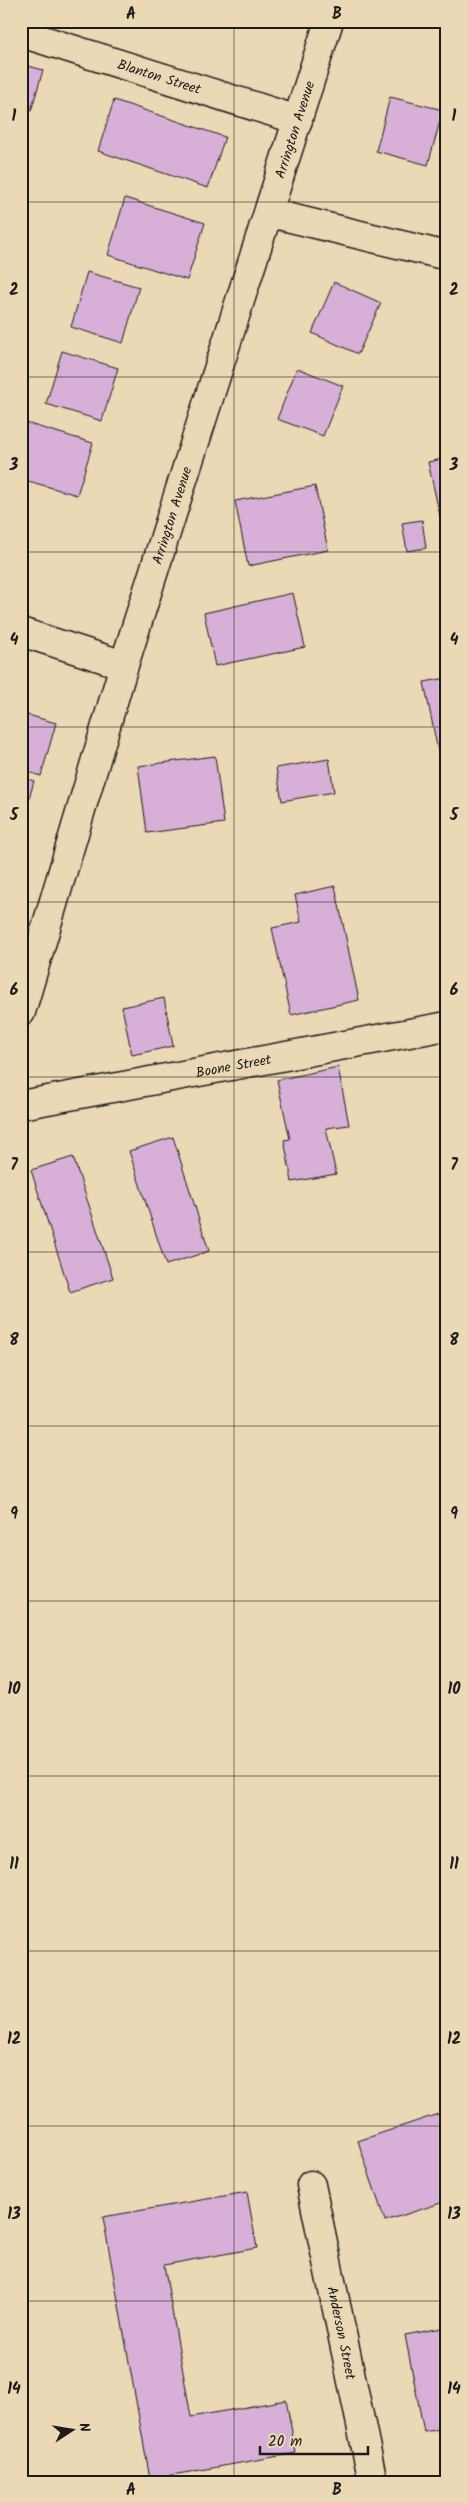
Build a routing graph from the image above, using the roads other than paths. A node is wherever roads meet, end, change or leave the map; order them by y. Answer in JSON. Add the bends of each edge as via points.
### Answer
{"nodes":[{"id":1,"x":329,"y":21,"type":"edge"},
{"id":2,"x":21,"y":33,"type":"edge"},
{"id":3,"x":298,"y":120,"type":"junction"},
{"id":4,"x":270,"y":213,"type":"junction"},
{"id":5,"x":447,"y":256,"type":"edge"},
{"id":6,"x":21,"y":632,"type":"edge"},
{"id":7,"x":124,"y":665,"type":"junction"},
{"id":8,"x":21,"y":1012,"type":"edge"},
{"id":9,"x":447,"y":1026,"type":"edge"},
{"id":10,"x":21,"y":1105,"type":"edge"},
{"id":11,"x":311,"y":2185,"type":"dead end"},
{"id":12,"x":373,"y":2482,"type":"edge"}],
"edges":[{"from":1,"to":3,"type":"street","name":"Arrington Avenue"},
{"from":2,"to":3,"type":"street","name":"Blanton Street"},
{"from":3,"to":4,"type":"street","name":"Arrington Avenue"},
{"from":4,"to":5,"type":"street"},
{"from":4,"to":7,"type":"street","name":"Arrington Avenue"},
{"from":6,"to":7,"type":"street"},
{"from":7,"to":8,"type":"street","name":"Arrington Avenue"},
{"from":9,"to":10,"type":"street","name":"Boone Street"},
{"from":11,"to":12,"type":"street","name":"Anderson Street"}]}
